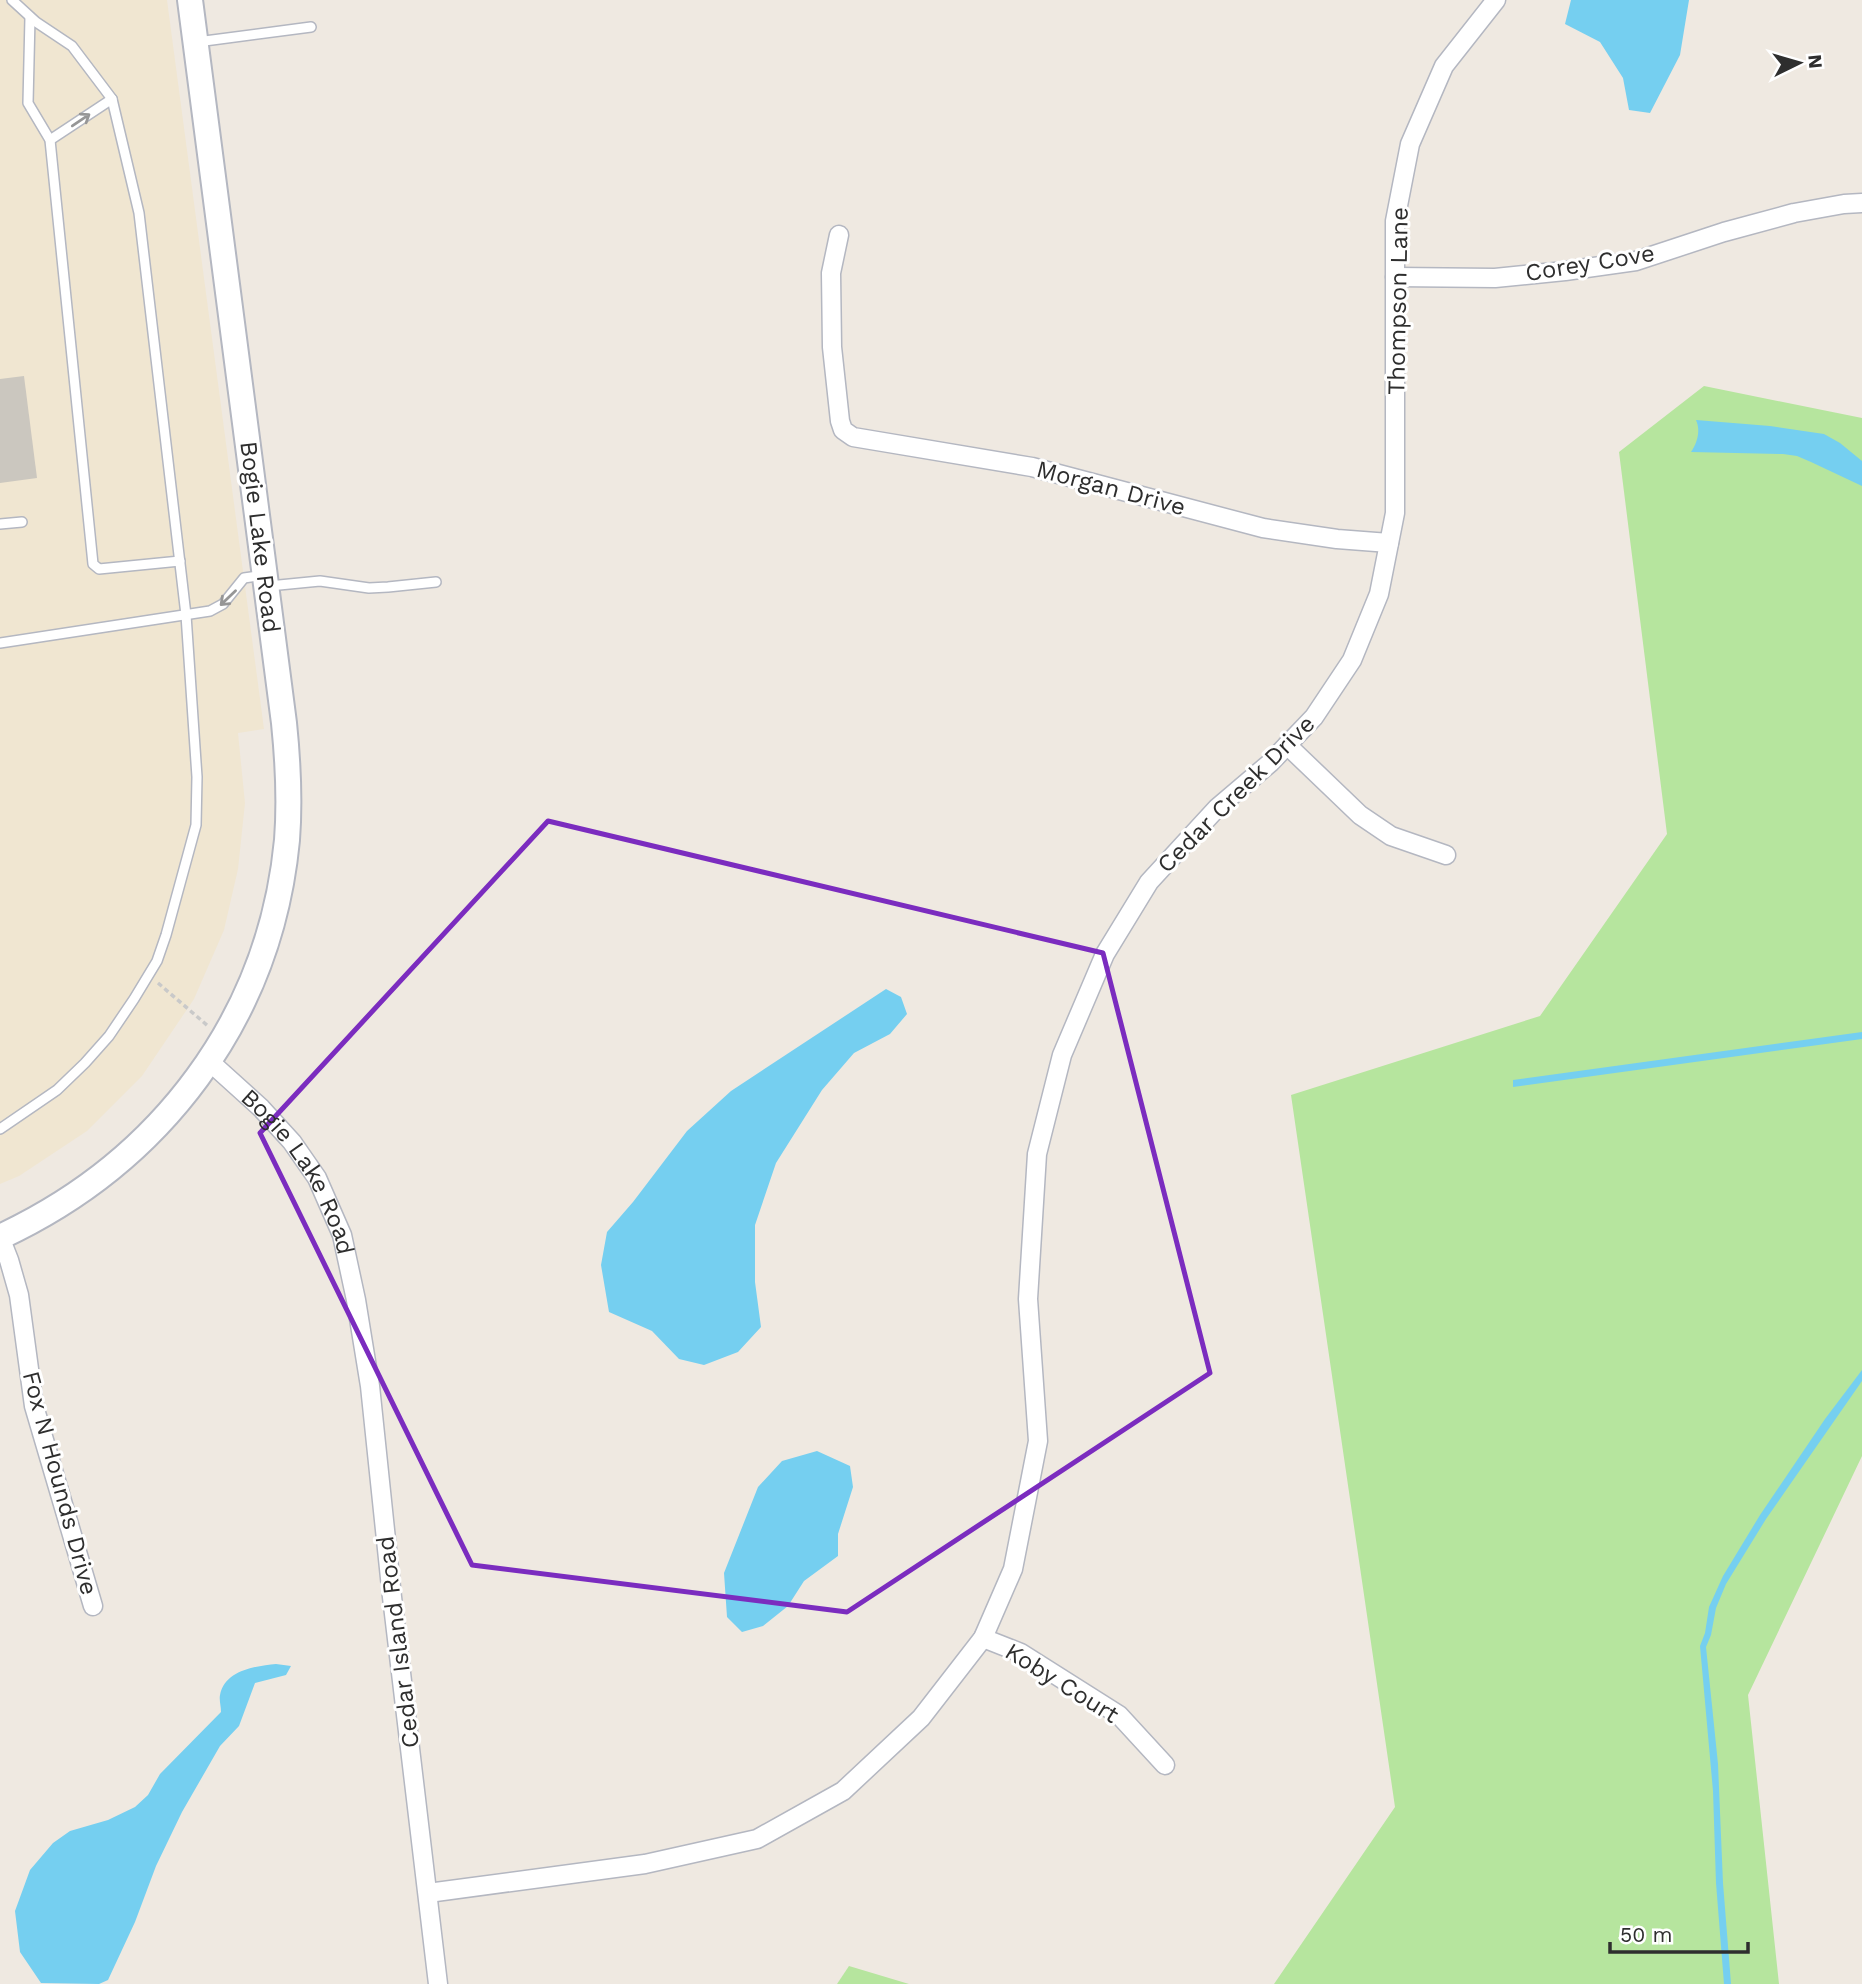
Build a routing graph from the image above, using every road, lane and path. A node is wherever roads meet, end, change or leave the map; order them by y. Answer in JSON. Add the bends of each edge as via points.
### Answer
{"nodes":[{"id":1,"x":12,"y":0,"type":"edge"},
{"id":2,"x":190,"y":0,"type":"edge"},
{"id":3,"x":1496,"y":0,"type":"edge"},
{"id":4,"x":30,"y":17,"type":"junction"},
{"id":5,"x":311,"y":27,"type":"dead end"},
{"id":6,"x":196,"y":42,"type":"junction"},
{"id":7,"x":112,"y":99,"type":"junction"},
{"id":8,"x":50,"y":140,"type":"junction"},
{"id":9,"x":1862,"y":203,"type":"edge"},
{"id":10,"x":839,"y":235,"type":"dead end"},
{"id":11,"x":1395,"y":277,"type":"junction"},
{"id":12,"x":22,"y":522,"type":"dead end"},
{"id":13,"x":0,"y":524,"type":"edge"},
{"id":14,"x":1389,"y":543,"type":"junction"},
{"id":15,"x":180,"y":561,"type":"junction"},
{"id":16,"x":266,"y":581,"type":"junction"},
{"id":17,"x":436,"y":582,"type":"dead end"},
{"id":18,"x":186,"y":615,"type":"junction"},
{"id":19,"x":0,"y":643,"type":"edge"},
{"id":20,"x":1287,"y":745,"type":"junction"},
{"id":21,"x":1446,"y":855,"type":"dead end"},
{"id":22,"x":148,"y":976,"type":"junction"},
{"id":23,"x":223,"y":1038,"type":"junction"},
{"id":24,"x":209,"y":1061,"type":"junction"},
{"id":25,"x":0,"y":1129,"type":"edge"},
{"id":26,"x":0,"y":1237,"type":"edge"},
{"id":27,"x":356,"y":1300,"type":"joint"},
{"id":28,"x":93,"y":1606,"type":"dead end"},
{"id":29,"x":983,"y":1638,"type":"junction"},
{"id":30,"x":1165,"y":1765,"type":"dead end"},
{"id":31,"x":428,"y":1893,"type":"junction"},
{"id":32,"x":438,"y":1984,"type":"edge"}],
"edges":[{"from":1,"to":4,"type":"lane"},
{"from":2,"to":6,"type":"main road","name":"Bogie Lake Road"},
{"from":3,"to":11,"type":"street","name":"Thompson Lane","via":[[1444,66],[1409,144],[1395,221]]},
{"from":4,"to":7,"type":"lane","via":[[72,46]]},
{"from":4,"to":8,"type":"lane","via":[[28,103]]},
{"from":5,"to":6,"type":"lane"},
{"from":6,"to":16,"type":"main road","name":"Bogie Lake Road"},
{"from":8,"to":7,"type":"lane","one_way":true},
{"from":7,"to":15,"type":"lane","via":[[139,214]]},
{"from":8,"to":15,"type":"lane","via":[[93,564],[99,569]]},
{"from":9,"to":11,"type":"street","name":"Corey Cove","via":[[1794,213],[1636,261],[1495,278]]},
{"from":10,"to":14,"type":"street","name":"Morgan Drive","via":[[831,273],[832,347],[840,421],[853,437],[1032,467],[1263,528]]},
{"from":11,"to":14,"type":"street","name":"Thompson Lane","via":[[1395,513]]},
{"from":12,"to":13,"type":"lane"},
{"from":14,"to":20,"type":"street","name":"Cedar Creek Drive","via":[[1379,594],[1352,660],[1314,716]]},
{"from":15,"to":18,"type":"lane"},
{"from":16,"to":17,"type":"lane","via":[[320,581],[369,588]]},
{"from":16,"to":18,"type":"lane","one_way":true,"via":[[244,578],[223,604]]},
{"from":16,"to":23,"type":"main road","name":"Bogie Lake Road","via":[[286,746],[287,839],[265,944]]},
{"from":18,"to":19,"type":"lane"},
{"from":18,"to":22,"type":"lane","via":[[196,825],[166,935]]},
{"from":20,"to":21,"type":"street","via":[[1360,815],[1391,836]]},
{"from":20,"to":29,"type":"street","name":"Cedar Creek Drive","via":[[1217,807],[1149,882],[1105,954],[1062,1055],[1037,1154],[1028,1299],[1038,1441],[1013,1570]]},
{"from":22,"to":23,"type":"path"},
{"from":22,"to":25,"type":"lane","via":[[109,1036],[85,1063],[57,1090]]},
{"from":23,"to":24,"type":"main road","name":"Bogie Lake Road"},
{"from":24,"to":26,"type":"main road","name":"Bogie Lake Road","via":[[161,1123],[125,1157],[61,1205]]},
{"from":24,"to":27,"type":"street","name":"Bogie Lake Road","via":[[277,1124],[317,1178],[342,1236]]},
{"from":26,"to":28,"type":"street","name":"Fox N Hounds Drive","via":[[19,1295],[34,1406]]},
{"from":27,"to":31,"type":"street","name":"Cedar Island Road"},
{"from":29,"to":30,"type":"street","name":"Koby Court","via":[[1021,1653],[1119,1715]]},
{"from":29,"to":31,"type":"street","name":"Cedar Creek Drive","via":[[921,1718],[843,1791],[757,1839],[645,1864]]},
{"from":31,"to":32,"type":"street","name":"Cedar Island Road"}]}
